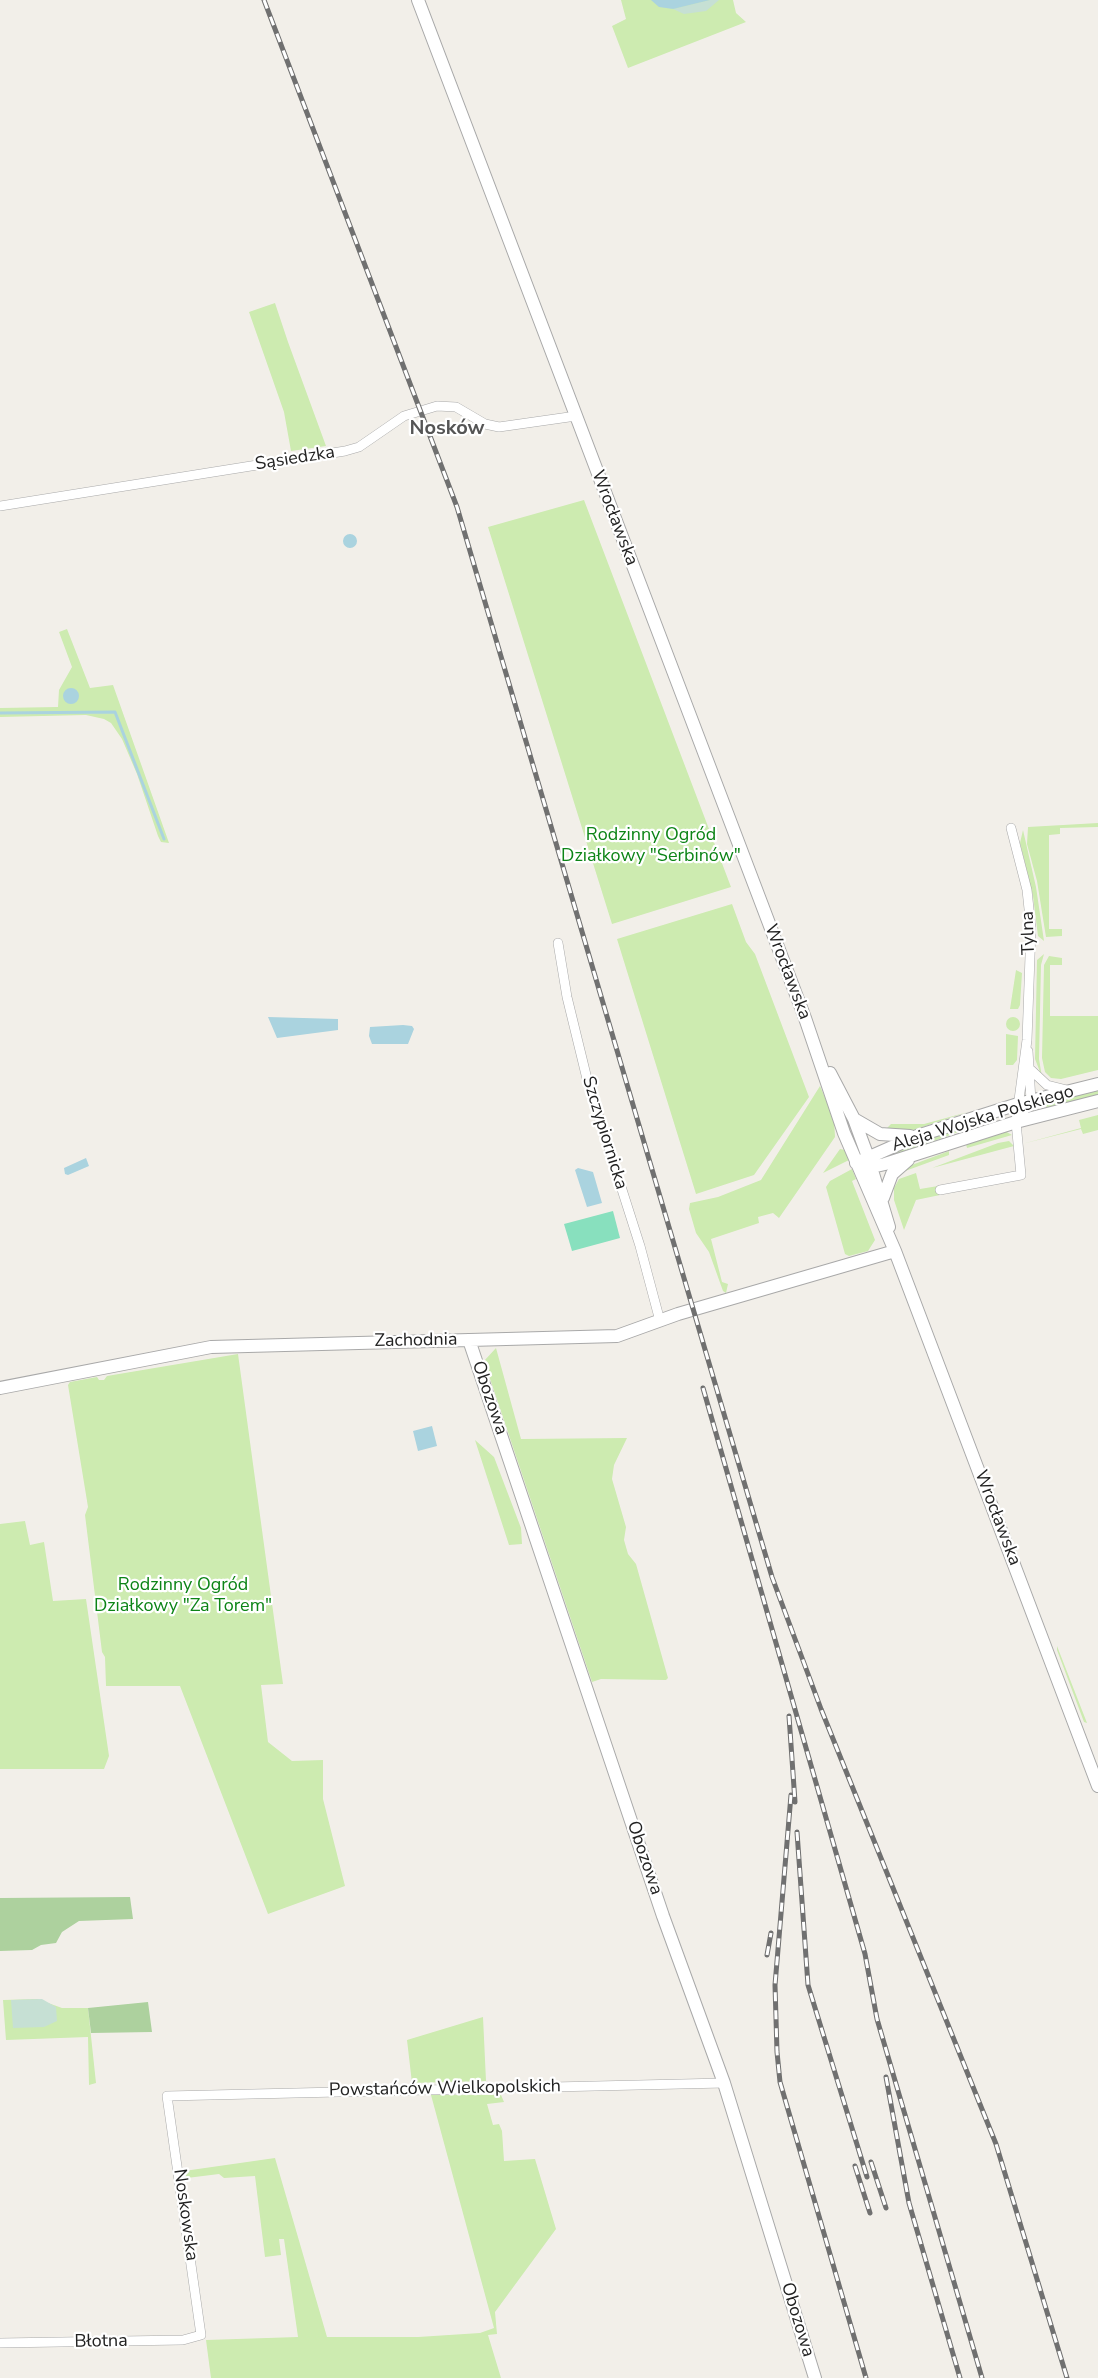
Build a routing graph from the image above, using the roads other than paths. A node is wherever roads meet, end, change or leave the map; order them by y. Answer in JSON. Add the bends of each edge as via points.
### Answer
{"nodes":[{"id":1,"x":417,"y":0,"type":"edge"},
{"id":2,"x":576,"y":416,"type":"junction"},
{"id":3,"x":0,"y":507,"type":"edge"},
{"id":4,"x":1011,"y":828,"type":"dead end"},
{"id":5,"x":558,"y":943,"type":"dead end"},
{"id":6,"x":811,"y":1036,"type":"junction"},
{"id":7,"x":1027,"y":1040,"type":"junction"},
{"id":8,"x":1031,"y":1070,"type":"junction"},
{"id":9,"x":1098,"y":1084,"type":"edge"},
{"id":10,"x":1069,"y":1091,"type":"junction"},
{"id":11,"x":1031,"y":1101,"type":"junction"},
{"id":12,"x":1098,"y":1101,"type":"edge"},
{"id":13,"x":1018,"y":1104,"type":"junction"},
{"id":14,"x":854,"y":1119,"type":"junction"},
{"id":15,"x":1016,"y":1122,"type":"junction"},
{"id":16,"x":917,"y":1136,"type":"junction"},
{"id":17,"x":913,"y":1156,"type":"junction"},
{"id":18,"x":870,"y":1162,"type":"junction"},
{"id":19,"x":856,"y":1163,"type":"junction"},
{"id":20,"x":940,"y":1190,"type":"dead end"},
{"id":21,"x":883,"y":1198,"type":"junction"},
{"id":22,"x":895,"y":1251,"type":"junction"},
{"id":23,"x":660,"y":1321,"type":"junction"},
{"id":24,"x":469,"y":1340,"type":"junction"},
{"id":25,"x":0,"y":1388,"type":"edge"},
{"id":26,"x":1098,"y":1786,"type":"edge"},
{"id":27,"x":724,"y":2083,"type":"junction"},
{"id":28,"x":167,"y":2096,"type":"joint"},
{"id":29,"x":201,"y":2335,"type":"joint"},
{"id":30,"x":0,"y":2343,"type":"edge"},
{"id":31,"x":815,"y":2378,"type":"edge"}],
"edges":[{"from":1,"to":2,"type":"street","name":"Wrocławska"},
{"from":2,"to":3,"type":"street","name":"Sąsiedzka","via":[[498,427],[456,407],[437,406],[404,416],[359,447],[345,451]]},
{"from":2,"to":6,"type":"street","name":"Wrocławska"},
{"from":4,"to":7,"type":"street","name":"Tylna","via":[[1027,890],[1031,928]]},
{"from":5,"to":23,"type":"street","name":"Szczypiornicka","via":[[588,1083]]},
{"from":6,"to":14,"type":"street","name":"Wrocławska"},
{"from":6,"to":19,"type":"street","name":"Wrocławska"},
{"from":7,"to":8,"type":"street","name":"Tylna"},
{"from":7,"to":13,"type":"street","name":"Tylna"},
{"from":8,"to":10,"type":"street","via":[[1047,1085]]},
{"from":8,"to":11,"type":"street","name":"Tylna"},
{"from":9,"to":10,"type":"street","name":"Aleja Wojska Polskiego"},
{"from":10,"to":11,"type":"street","name":"Aleja Wojska Polskiego"},
{"from":11,"to":13,"type":"street","name":"Aleja Wojska Polskiego"},
{"from":11,"to":15,"type":"street"},
{"from":12,"to":15,"type":"street","name":"Aleja Wojska Polskiego"},
{"from":13,"to":15,"type":"street","name":"Tylna"},
{"from":13,"to":16,"type":"street","name":"Aleja Wojska Polskiego"},
{"from":14,"to":16,"type":"street","via":[[880,1134]]},
{"from":14,"to":18,"type":"street","name":"Wrocławska"},
{"from":15,"to":17,"type":"street","name":"Aleja Wojska Polskiego"},
{"from":15,"to":20,"type":"street","name":"Tylna","via":[[1021,1175]]},
{"from":16,"to":18,"type":"street","name":"Aleja Wojska Polskiego"},
{"from":17,"to":18,"type":"street","name":"Aleja Wojska Polskiego"},
{"from":17,"to":21,"type":"street","via":[[892,1174]]},
{"from":18,"to":19,"type":"street"},
{"from":18,"to":21,"type":"street","name":"Wrocławska"},
{"from":19,"to":22,"type":"street","name":"Wrocławska"},
{"from":21,"to":22,"type":"street","name":"Wrocławska"},
{"from":22,"to":23,"type":"street","name":"Zachodnia"},
{"from":22,"to":26,"type":"street","name":"Wrocławska"},
{"from":23,"to":24,"type":"street","name":"Zachodnia","via":[[607,1337]]},
{"from":24,"to":25,"type":"street","name":"Zachodnia","via":[[211,1347]]},
{"from":24,"to":27,"type":"street","name":"Obozowa","via":[[663,1916]]},
{"from":27,"to":28,"type":"street","name":"Powstańców Wielkopolskich"},
{"from":27,"to":31,"type":"street","name":"Obozowa"},
{"from":28,"to":29,"type":"street","name":"Noskowska"},
{"from":29,"to":30,"type":"street","name":"Błotna","via":[[183,2340]]}]}
